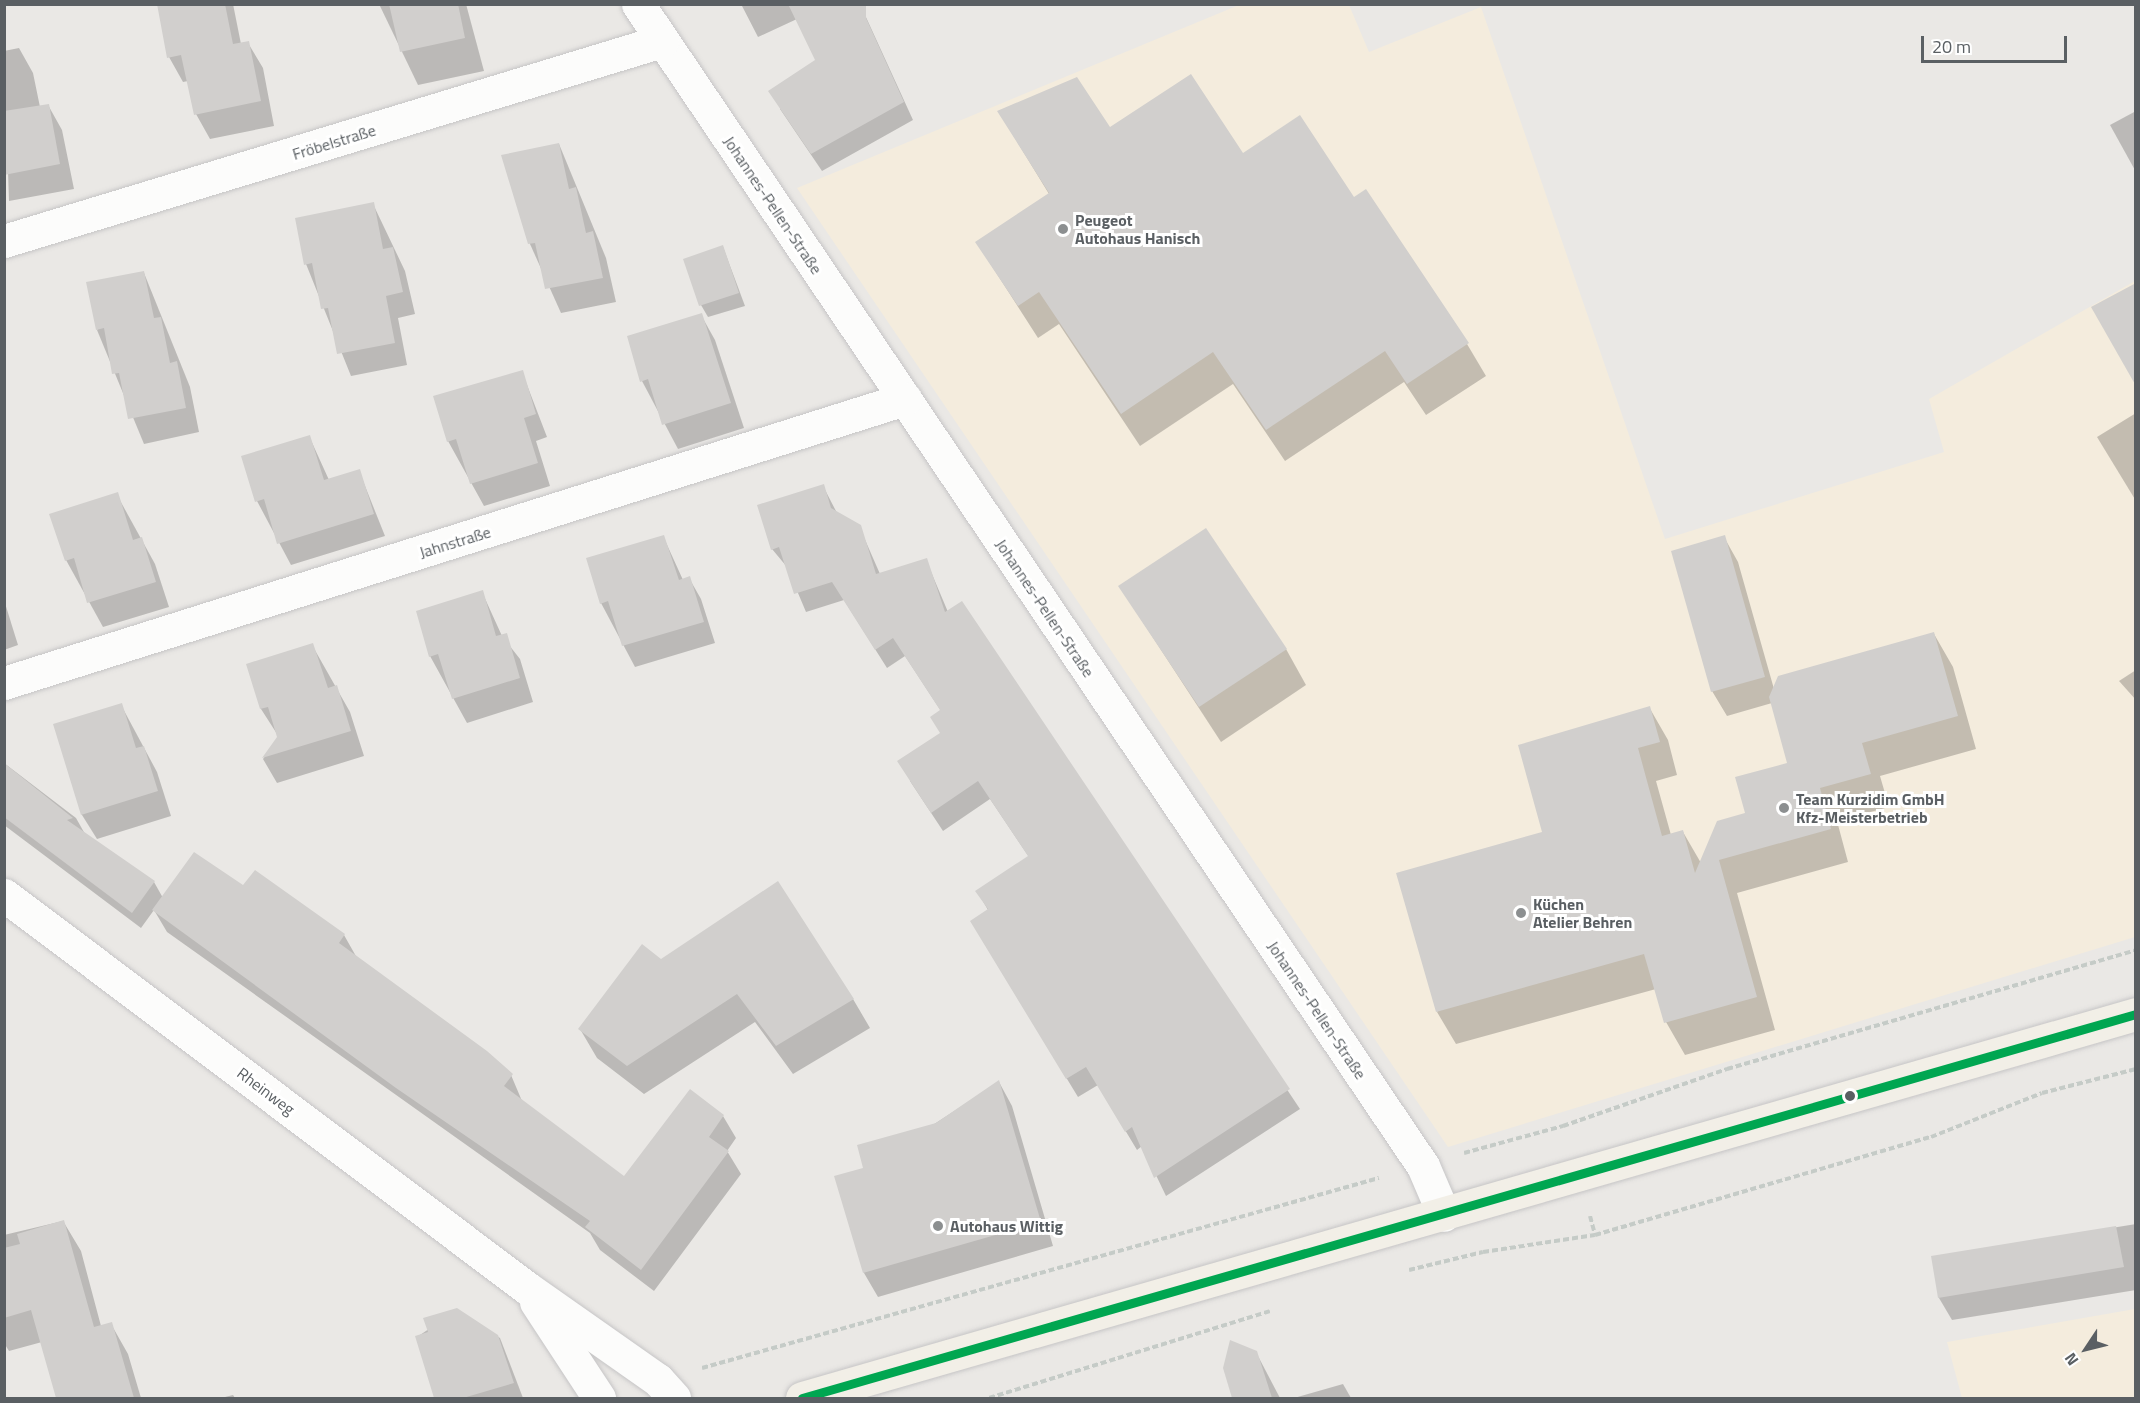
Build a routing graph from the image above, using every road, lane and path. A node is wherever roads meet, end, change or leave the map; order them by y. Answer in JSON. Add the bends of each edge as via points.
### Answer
{"nodes":[{"id":1,"x":638,"y":4,"type":"edge"},
{"id":2,"x":662,"y":41,"type":"junction"},
{"id":3,"x":4,"y":241,"type":"edge"},
{"id":4,"x":904,"y":399,"type":"junction"},
{"id":5,"x":4,"y":683,"type":"edge"},
{"id":6,"x":4,"y":894,"type":"edge"},
{"id":7,"x":2136,"y":950,"type":"edge"},
{"id":8,"x":2136,"y":1014,"type":"edge"},
{"id":9,"x":2136,"y":1069,"type":"edge"},
{"id":10,"x":1423,"y":1166,"type":"junction"},
{"id":11,"x":1444,"y":1215,"type":"junction"},
{"id":12,"x":1403,"y":1272,"type":"dead end"},
{"id":13,"x":526,"y":1288,"type":"junction"},
{"id":14,"x":1280,"y":1308,"type":"dead end"},
{"id":15,"x":666,"y":1389,"type":"edge"},
{"id":16,"x":599,"y":1398,"type":"edge"},
{"id":17,"x":802,"y":1398,"type":"edge"},
{"id":18,"x":989,"y":1398,"type":"edge"}],
"edges":[{"from":1,"to":2,"type":"street","name":"Johannes-Pellen-Straße"},
{"from":2,"to":3,"type":"street","name":"Fröbelstraße"},
{"from":2,"to":4,"type":"street","name":"Johannes-Pellen-Straße"},
{"from":4,"to":5,"type":"street","name":"Jahnstraße"},
{"from":4,"to":10,"type":"street","name":"Johannes-Pellen-Straße"},
{"from":6,"to":13,"type":"street","name":"Rheinweg"},
{"from":7,"to":10,"type":"path","via":[[1727,1069],[1563,1126]]},
{"from":8,"to":11,"type":"main road"},
{"from":9,"to":12,"type":"path","via":[[2042,1092],[1931,1137],[1595,1235],[1483,1252]]},
{"from":10,"to":11,"type":"street","name":"Johannes-Pellen-Straße"},
{"from":10,"to":15,"type":"path"},
{"from":11,"to":17,"type":"main road"},
{"from":13,"to":15,"type":"street","name":"Rheinweg"},
{"from":13,"to":16,"type":"street","name":"Rheinweg"},
{"from":14,"to":18,"type":"path"}]}
